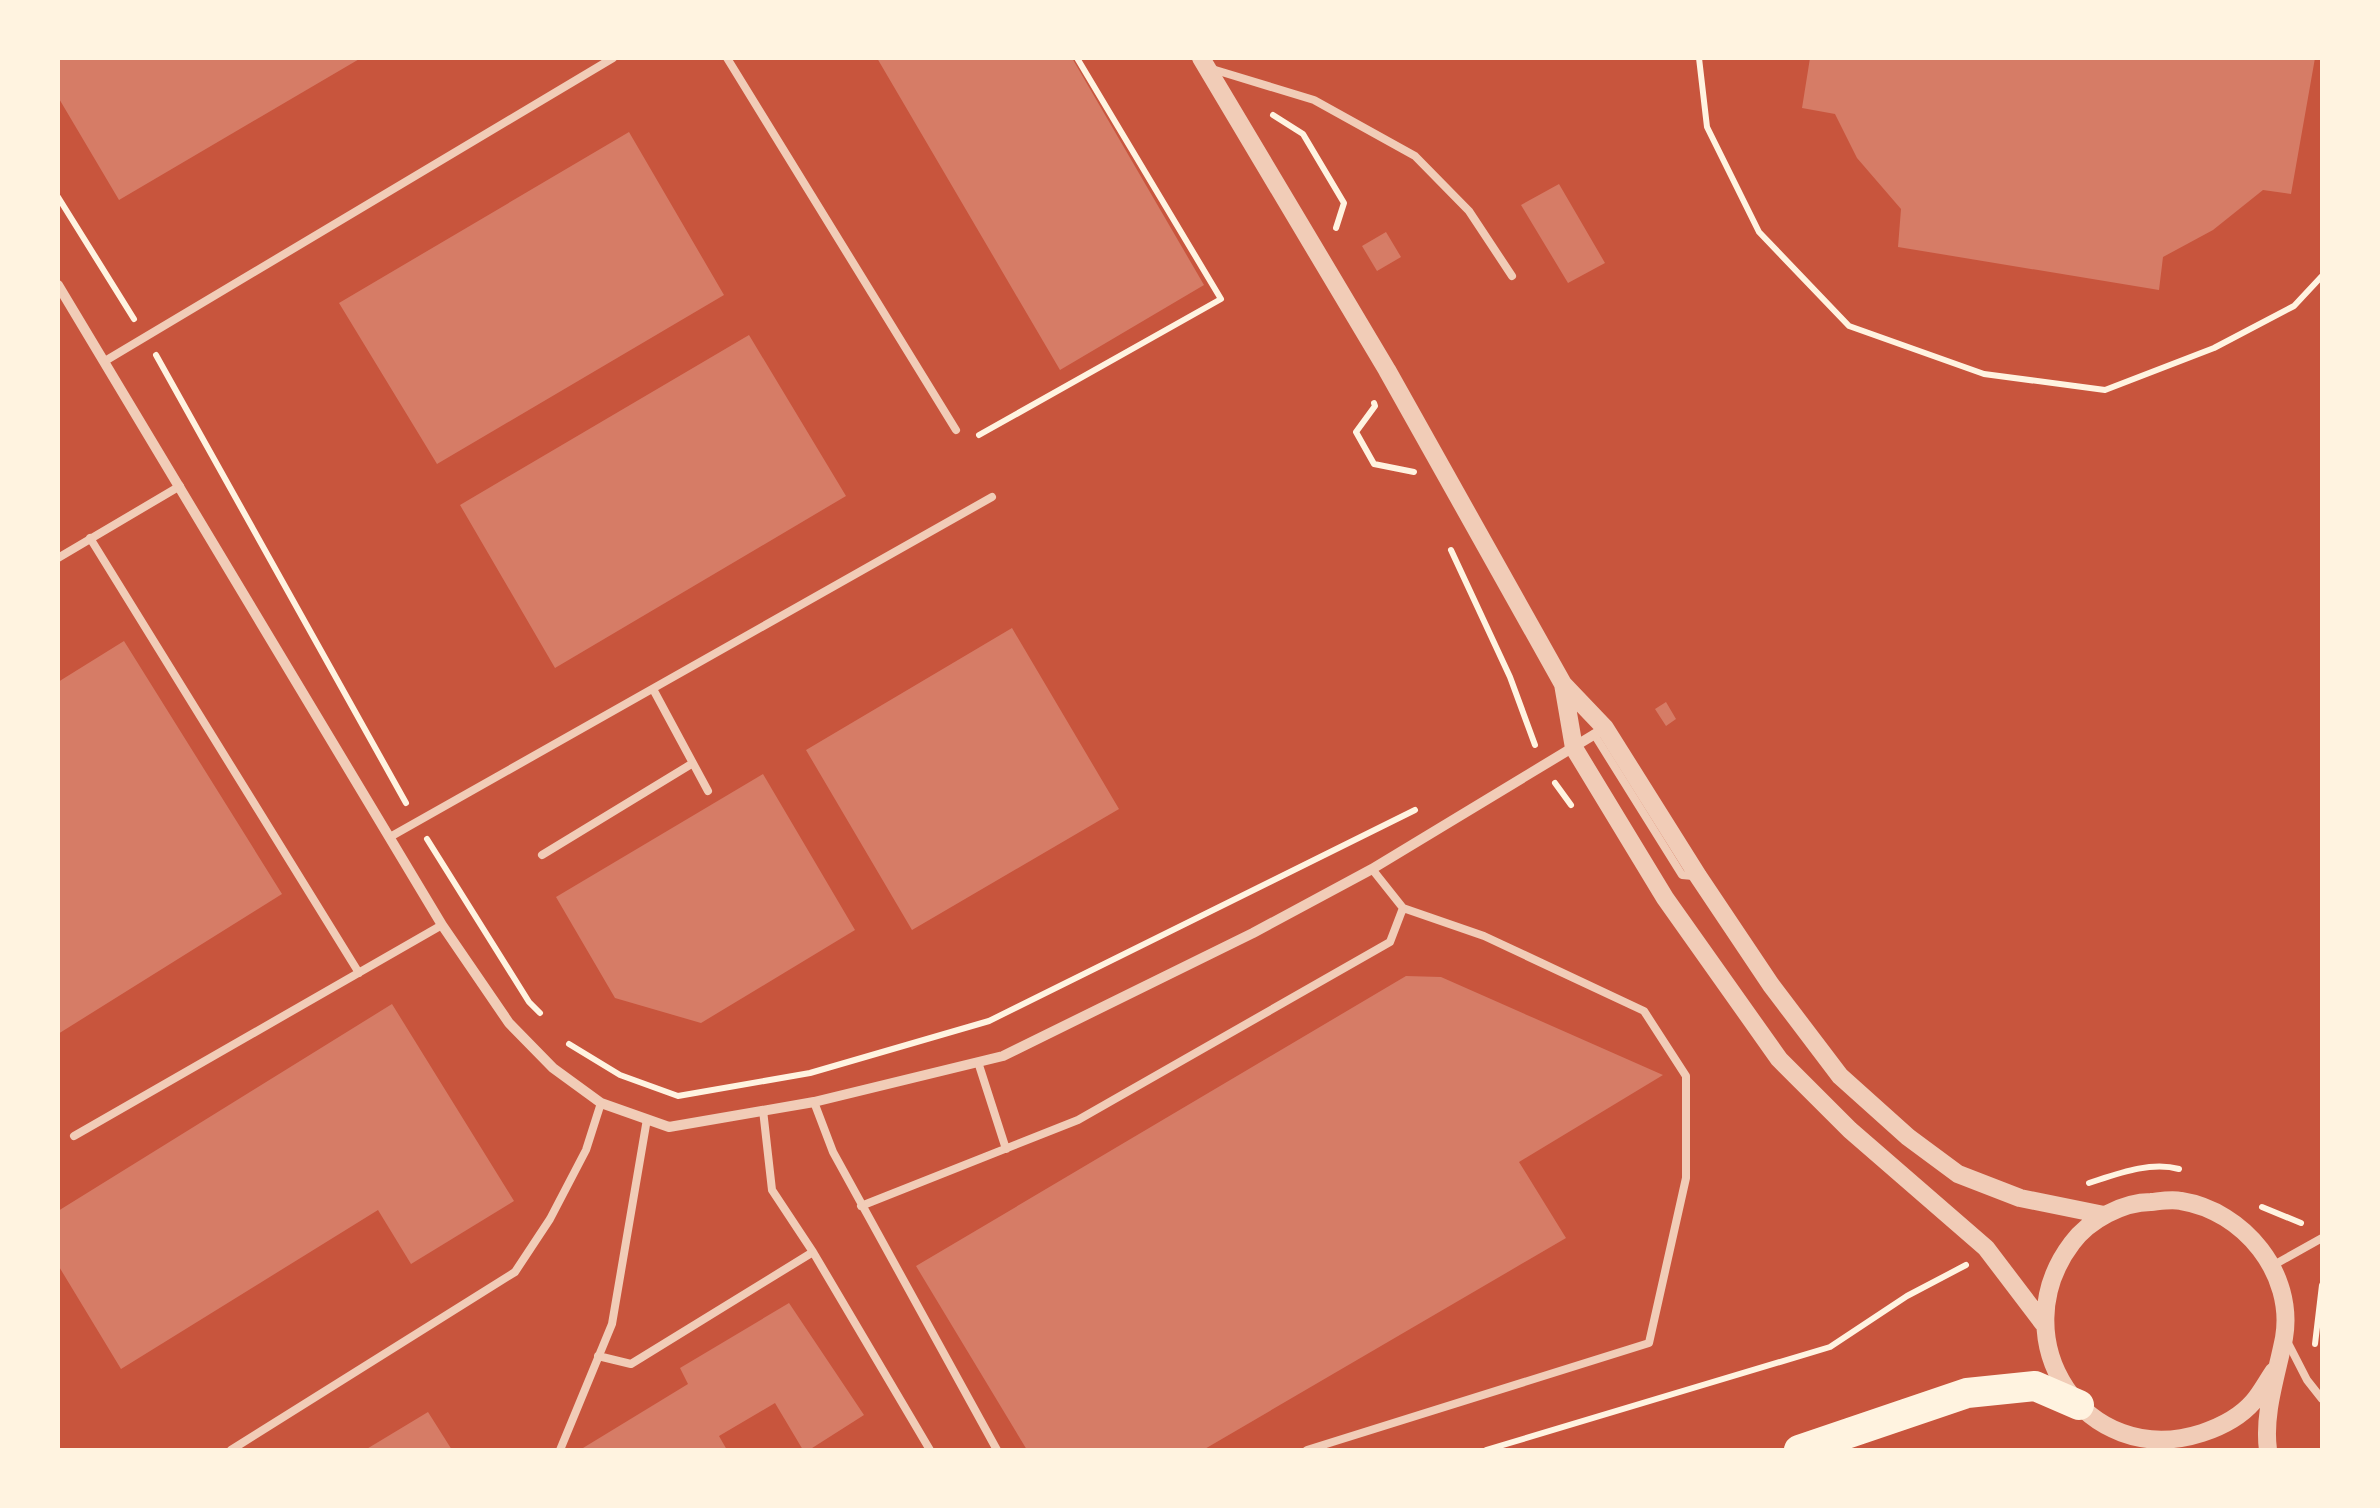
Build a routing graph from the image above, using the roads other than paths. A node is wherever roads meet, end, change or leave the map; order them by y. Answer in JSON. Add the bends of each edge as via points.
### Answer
{"nodes":[{"id":1,"x":614,"y":58,"type":"edge"},
{"id":2,"x":726,"y":58,"type":"edge"},
{"id":3,"x":1204,"y":63,"type":"edge"},
{"id":4,"x":1512,"y":276,"type":"dead end"},
{"id":5,"x":58,"y":285,"type":"edge"},
{"id":6,"x":105,"y":361,"type":"junction"},
{"id":7,"x":956,"y":430,"type":"dead end"},
{"id":8,"x":180,"y":486,"type":"junction"},
{"id":9,"x":992,"y":496,"type":"dead end"},
{"id":10,"x":90,"y":538,"type":"junction"},
{"id":11,"x":58,"y":558,"type":"edge"},
{"id":12,"x":1563,"y":684,"type":"junction"},
{"id":13,"x":653,"y":689,"type":"junction"},
{"id":14,"x":1600,"y":731,"type":"junction"},
{"id":15,"x":1574,"y":748,"type":"junction"},
{"id":16,"x":692,"y":763,"type":"junction"},
{"id":17,"x":708,"y":791,"type":"dead end"},
{"id":18,"x":390,"y":838,"type":"junction"},
{"id":19,"x":542,"y":855,"type":"dead end"},
{"id":20,"x":1372,"y":868,"type":"junction"},
{"id":21,"x":1403,"y":908,"type":"junction"},
{"id":22,"x":442,"y":925,"type":"junction"},
{"id":23,"x":359,"y":972,"type":"junction"},
{"id":24,"x":978,"y":1062,"type":"junction"},
{"id":25,"x":814,"y":1102,"type":"junction"},
{"id":26,"x":602,"y":1103,"type":"junction"},
{"id":27,"x":762,"y":1110,"type":"junction"},
{"id":28,"x":648,"y":1119,"type":"junction"},
{"id":29,"x":74,"y":1136,"type":"dead end"},
{"id":30,"x":1006,"y":1148,"type":"junction"},
{"id":31,"x":861,"y":1206,"type":"junction"},
{"id":32,"x":2104,"y":1216,"type":"junction"},
{"id":33,"x":2322,"y":1238,"type":"edge"},
{"id":34,"x":813,"y":1252,"type":"junction"},
{"id":35,"x":2272,"y":1266,"type":"junction"},
{"id":36,"x":2044,"y":1323,"type":"junction"},
{"id":37,"x":2284,"y":1336,"type":"junction"},
{"id":38,"x":598,"y":1356,"type":"junction"},
{"id":39,"x":2274,"y":1371,"type":"junction"},
{"id":40,"x":2322,"y":1399,"type":"edge"},
{"id":41,"x":2079,"y":1405,"type":"junction"},
{"id":42,"x":2150,"y":1444,"type":"edge"},
{"id":43,"x":231,"y":1450,"type":"edge"},
{"id":44,"x":560,"y":1450,"type":"edge"},
{"id":45,"x":930,"y":1450,"type":"edge"},
{"id":46,"x":998,"y":1450,"type":"edge"},
{"id":47,"x":1307,"y":1450,"type":"edge"},
{"id":48,"x":1799,"y":1450,"type":"edge"},
{"id":49,"x":2268,"y":1450,"type":"edge"}],
"edges":[{"from":1,"to":6,"type":"lane"},
{"from":2,"to":7,"type":"lane"},
{"from":3,"to":4,"type":"lane","via":[[1314,100],[1415,156],[1469,211]]},
{"from":3,"to":12,"type":"street"},
{"from":5,"to":6,"type":"street"},
{"from":6,"to":8,"type":"street"},
{"from":8,"to":10,"type":"lane"},
{"from":8,"to":18,"type":"street"},
{"from":9,"to":13,"type":"lane"},
{"from":10,"to":11,"type":"lane"},
{"from":10,"to":23,"type":"lane"},
{"from":12,"to":14,"type":"street"},
{"from":12,"to":15,"type":"street"},
{"from":13,"to":16,"type":"lane"},
{"from":13,"to":18,"type":"lane"},
{"from":14,"to":15,"type":"street"},
{"from":14,"to":32,"type":"street","via":[[1840,1076],[1958,1174],[2020,1198]]},
{"from":15,"to":20,"type":"street"},
{"from":15,"to":36,"type":"street","via":[[1665,898],[1778,1059],[1986,1248]]},
{"from":16,"to":17,"type":"lane"},
{"from":16,"to":19,"type":"lane"},
{"from":18,"to":22,"type":"street"},
{"from":20,"to":21,"type":"lane"},
{"from":20,"to":24,"type":"street","via":[[1057,1030]]},
{"from":21,"to":30,"type":"lane","via":[[1390,942],[1078,1120]]},
{"from":21,"to":47,"type":"lane","via":[[1484,936],[1644,1012],[1686,1076],[1686,1178],[1648,1343]]},
{"from":22,"to":23,"type":"lane"},
{"from":22,"to":26,"type":"street","via":[[509,1024],[553,1068]]},
{"from":23,"to":29,"type":"lane"},
{"from":24,"to":25,"type":"street"},
{"from":24,"to":30,"type":"lane"},
{"from":25,"to":27,"type":"street"},
{"from":25,"to":31,"type":"lane"},
{"from":26,"to":28,"type":"street"},
{"from":26,"to":43,"type":"lane","via":[[586,1150],[514,1272]]},
{"from":27,"to":28,"type":"street","via":[[669,1126]]},
{"from":27,"to":34,"type":"lane","via":[[772,1190]]},
{"from":28,"to":38,"type":"lane","via":[[612,1324]]},
{"from":30,"to":31,"type":"lane"},
{"from":31,"to":46,"type":"lane"},
{"from":32,"to":35,"type":"street","via":[[2140,1202],[2180,1200],[2217,1212],[2249,1234]]},
{"from":32,"to":36,"type":"street","via":[[2058,1261]]},
{"from":33,"to":35,"type":"lane"},
{"from":34,"to":38,"type":"lane","via":[[631,1364]]},
{"from":34,"to":45,"type":"lane"},
{"from":35,"to":37,"type":"street","via":[[2284,1300]]},
{"from":36,"to":41,"type":"street","via":[[2048,1353]]},
{"from":37,"to":39,"type":"street"},
{"from":37,"to":40,"type":"lane"},
{"from":38,"to":44,"type":"lane"},
{"from":39,"to":42,"type":"street","via":[[2252,1404],[2220,1428]]},
{"from":39,"to":49,"type":"street"},
{"from":41,"to":42,"type":"street","via":[[2108,1427]]},
{"from":41,"to":48,"type":"highway","via":[[2035,1386],[1968,1393]]}]}
